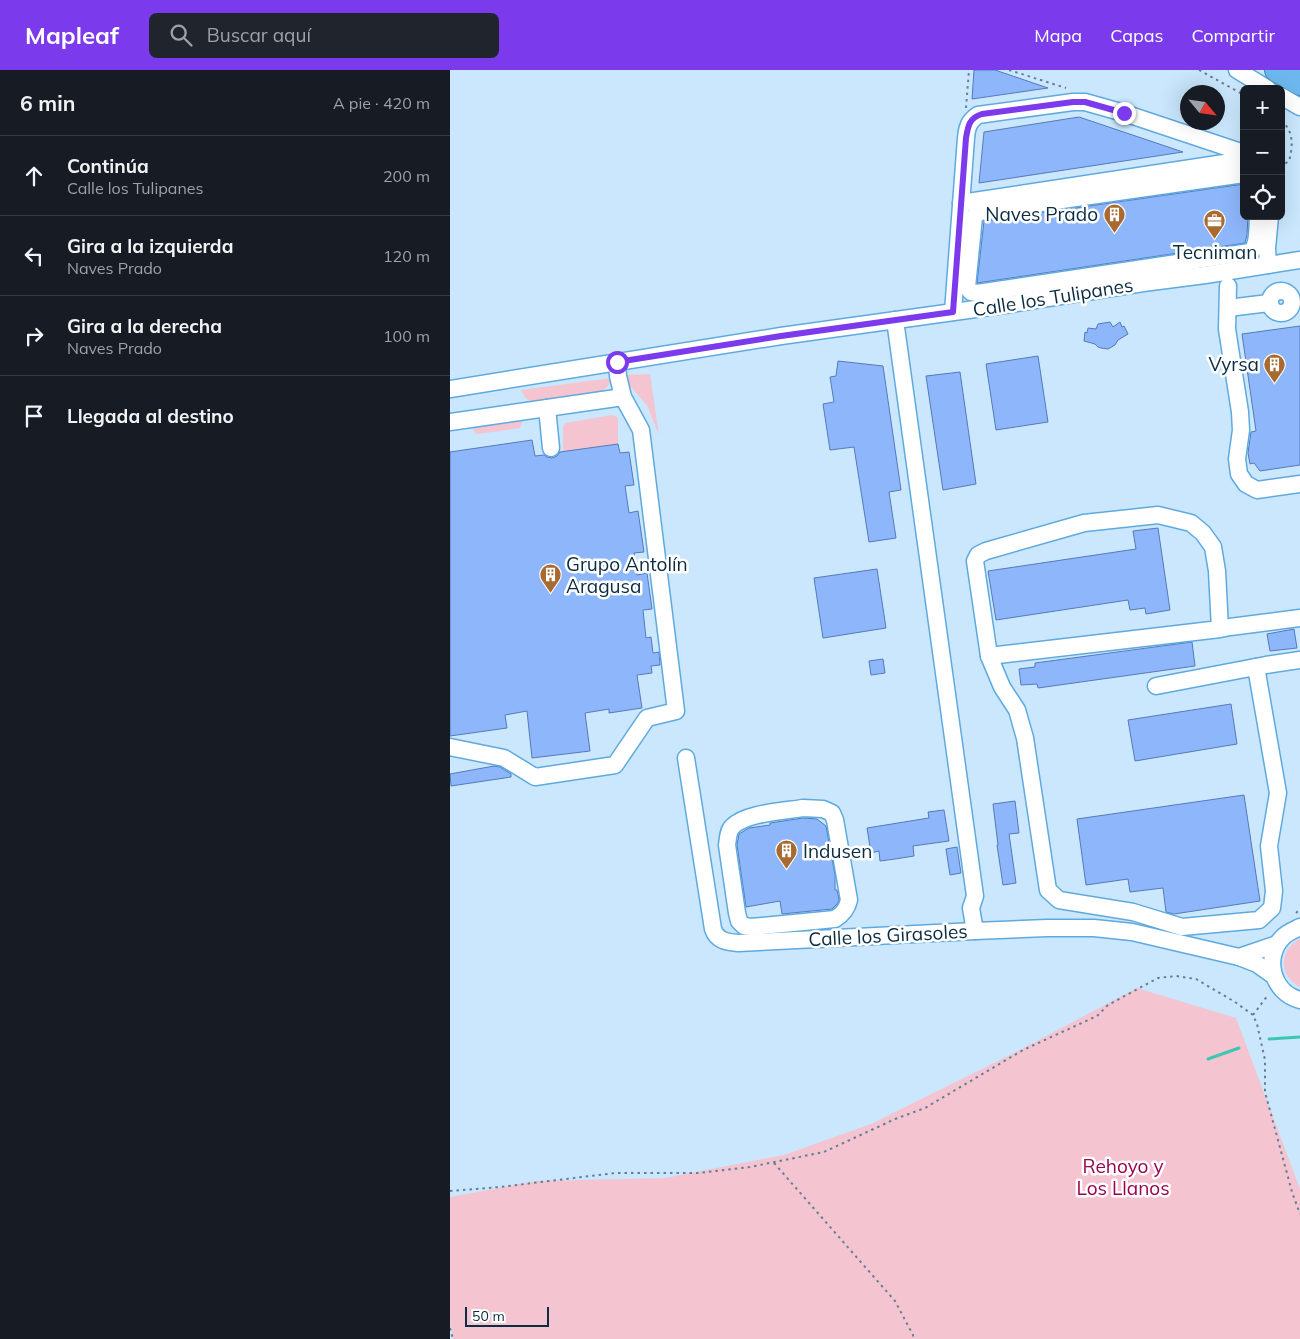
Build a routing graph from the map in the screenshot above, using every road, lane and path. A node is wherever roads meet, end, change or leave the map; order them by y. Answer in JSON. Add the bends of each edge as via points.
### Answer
{"nodes":[{"id":1,"x":968,"y":70,"type":"edge"},
{"id":2,"x":1009,"y":70,"type":"edge"},
{"id":3,"x":1199,"y":70,"type":"edge"},
{"id":4,"x":1237,"y":70,"type":"edge"},
{"id":5,"x":1277,"y":70,"type":"edge"},
{"id":6,"x":1300,"y":83,"type":"edge"},
{"id":7,"x":1261,"y":85,"type":"edge"},
{"id":8,"x":1059,"y":91,"type":"dead end"},
{"id":9,"x":1240,"y":93,"type":"edge"},
{"id":10,"x":1285,"y":99,"type":"edge"},
{"id":11,"x":966,"y":108,"type":"dead end"},
{"id":12,"x":1300,"y":108,"type":"edge"},
{"id":13,"x":1285,"y":124,"type":"edge"},
{"id":14,"x":1240,"y":152,"type":"edge"},
{"id":15,"x":1240,"y":162,"type":"edge"},
{"id":16,"x":1285,"y":164,"type":"edge"},
{"id":17,"x":1219,"y":171,"type":"junction"},
{"id":18,"x":1240,"y":174,"type":"edge"},
{"id":19,"x":961,"y":203,"type":"junction"},
{"id":20,"x":990,"y":205,"type":"junction"},
{"id":21,"x":1258,"y":220,"type":"edge"},
{"id":22,"x":1270,"y":220,"type":"edge"},
{"id":23,"x":1300,"y":260,"type":"edge"},
{"id":24,"x":1268,"y":265,"type":"junction"},
{"id":25,"x":1228,"y":286,"type":"dead end"},
{"id":26,"x":1296,"y":299,"type":"edge"},
{"id":27,"x":1228,"y":308,"type":"junction"},
{"id":28,"x":953,"y":312,"type":"junction"},
{"id":29,"x":895,"y":320,"type":"junction"},
{"id":30,"x":617,"y":362,"type":"junction"},
{"id":31,"x":450,"y":389,"type":"edge"},
{"id":32,"x":623,"y":396,"type":"junction"},
{"id":33,"x":547,"y":408,"type":"junction"},
{"id":34,"x":450,"y":422,"type":"edge"},
{"id":35,"x":551,"y":448,"type":"dead end"},
{"id":36,"x":1300,"y":484,"type":"edge"},
{"id":37,"x":1300,"y":618,"type":"edge"},
{"id":38,"x":1220,"y":629,"type":"junction"},
{"id":39,"x":989,"y":656,"type":"junction"},
{"id":40,"x":1300,"y":660,"type":"edge"},
{"id":41,"x":1256,"y":667,"type":"junction"},
{"id":42,"x":1156,"y":686,"type":"dead end"},
{"id":43,"x":450,"y":747,"type":"edge"},
{"id":44,"x":686,"y":758,"type":"dead end"},
{"id":45,"x":1300,"y":927,"type":"edge"},
{"id":46,"x":751,"y":930,"type":"joint"},
{"id":47,"x":975,"y":931,"type":"junction"},
{"id":48,"x":1277,"y":944,"type":"junction"},
{"id":49,"x":1239,"y":957,"type":"junction"},
{"id":50,"x":1275,"y":980,"type":"junction"},
{"id":51,"x":1300,"y":1000,"type":"edge"},
{"id":52,"x":1253,"y":1015,"type":"junction"},
{"id":53,"x":774,"y":1162,"type":"junction"},
{"id":54,"x":450,"y":1191,"type":"edge"},
{"id":55,"x":1300,"y":1214,"type":"edge"},
{"id":56,"x":450,"y":1328,"type":"edge"},
{"id":57,"x":454,"y":1339,"type":"edge"},
{"id":58,"x":913,"y":1339,"type":"edge"}],
"edges":[{"from":1,"to":11,"type":"path"},
{"from":2,"to":8,"type":"path","via":[[1068,89]]},
{"from":3,"to":9,"type":"path"},
{"from":4,"to":7,"type":"street"},
{"from":5,"to":6,"type":"highway"},
{"from":10,"to":12,"type":"street"},
{"from":13,"to":16,"type":"path","via":[[1293,149],[1290,161]]},
{"from":14,"to":19,"type":"street","via":[[1085,102],[988,113],[975,117],[968,126]]},
{"from":15,"to":17,"type":"street"},
{"from":17,"to":18,"type":"street"},
{"from":17,"to":20,"type":"street"},
{"from":19,"to":20,"type":"street"},
{"from":19,"to":28,"type":"street"},
{"from":20,"to":21,"type":"street","via":[[974,217],[967,287],[971,292],[1250,252],[1256,244]]},
{"from":22,"to":24,"type":"street"},
{"from":23,"to":24,"type":"street","name":"Calle los Tulipanes"},
{"from":24,"to":28,"type":"street","name":"Calle los Tulipanes"},
{"from":25,"to":27,"type":"street"},
{"from":26,"to":27,"type":"street","via":[[1289,310],[1282,313],[1275,312],[1269,303]]},
{"from":27,"to":36,"type":"street","via":[[1227,328],[1240,412],[1241,430],[1236,459],[1239,474],[1246,484],[1257,490]]},
{"from":28,"to":29,"type":"street","name":"Calle los Tulipanes"},
{"from":29,"to":30,"type":"street","name":"Calle los Tulipanes"},
{"from":29,"to":47,"type":"street","via":[[975,896],[971,908]]},
{"from":30,"to":31,"type":"street","name":"Calle los Tulipanes"},
{"from":30,"to":32,"type":"street"},
{"from":32,"to":33,"type":"street"},
{"from":32,"to":43,"type":"street","via":[[641,430],[676,711],[647,718],[616,765],[536,777],[504,758]]},
{"from":33,"to":34,"type":"street"},
{"from":33,"to":35,"type":"street"},
{"from":37,"to":38,"type":"street"},
{"from":38,"to":39,"type":"street"},
{"from":38,"to":39,"type":"street","via":[[1213,547],[1191,523],[1158,516],[1084,523],[978,555],[975,561]]},
{"from":39,"to":41,"type":"street","via":[[1002,687],[1017,710],[1025,738],[1048,890],[1059,900],[1133,912],[1182,927],[1259,920],[1272,908],[1274,891],[1269,846],[1278,793]]},
{"from":40,"to":41,"type":"street"},
{"from":41,"to":42,"type":"street"},
{"from":44,"to":47,"type":"street","name":"Calle los Girasoles","via":[[715,935],[724,942]]},
{"from":45,"to":48,"type":"street","via":[[1283,936]]},
{"from":46,"to":46,"type":"street","via":[[739,921],[737,913],[727,845],[731,827],[748,817],[803,808],[832,813],[849,900],[847,908],[835,919]]},
{"from":47,"to":49,"type":"street","name":"Calle los Girasoles","via":[[1113,929]]},
{"from":48,"to":49,"type":"street"},
{"from":48,"to":50,"type":"street","via":[[1272,965]]},
{"from":49,"to":50,"type":"street","name":"Calle los Girasoles","via":[[1256,964]]},
{"from":50,"to":51,"type":"street","name":"Calle los Girasoles","via":[[1285,993]]},
{"from":50,"to":52,"type":"path"},
{"from":52,"to":53,"type":"path","via":[[1196,979],[1158,978],[1108,1005],[1097,1016],[1023,1050],[925,1108],[824,1152]]},
{"from":52,"to":55,"type":"path","via":[[1265,1060],[1266,1092]]},
{"from":53,"to":54,"type":"path","via":[[699,1173],[615,1173]]},
{"from":53,"to":58,"type":"path","via":[[895,1301]]},
{"from":56,"to":57,"type":"path"}]}
